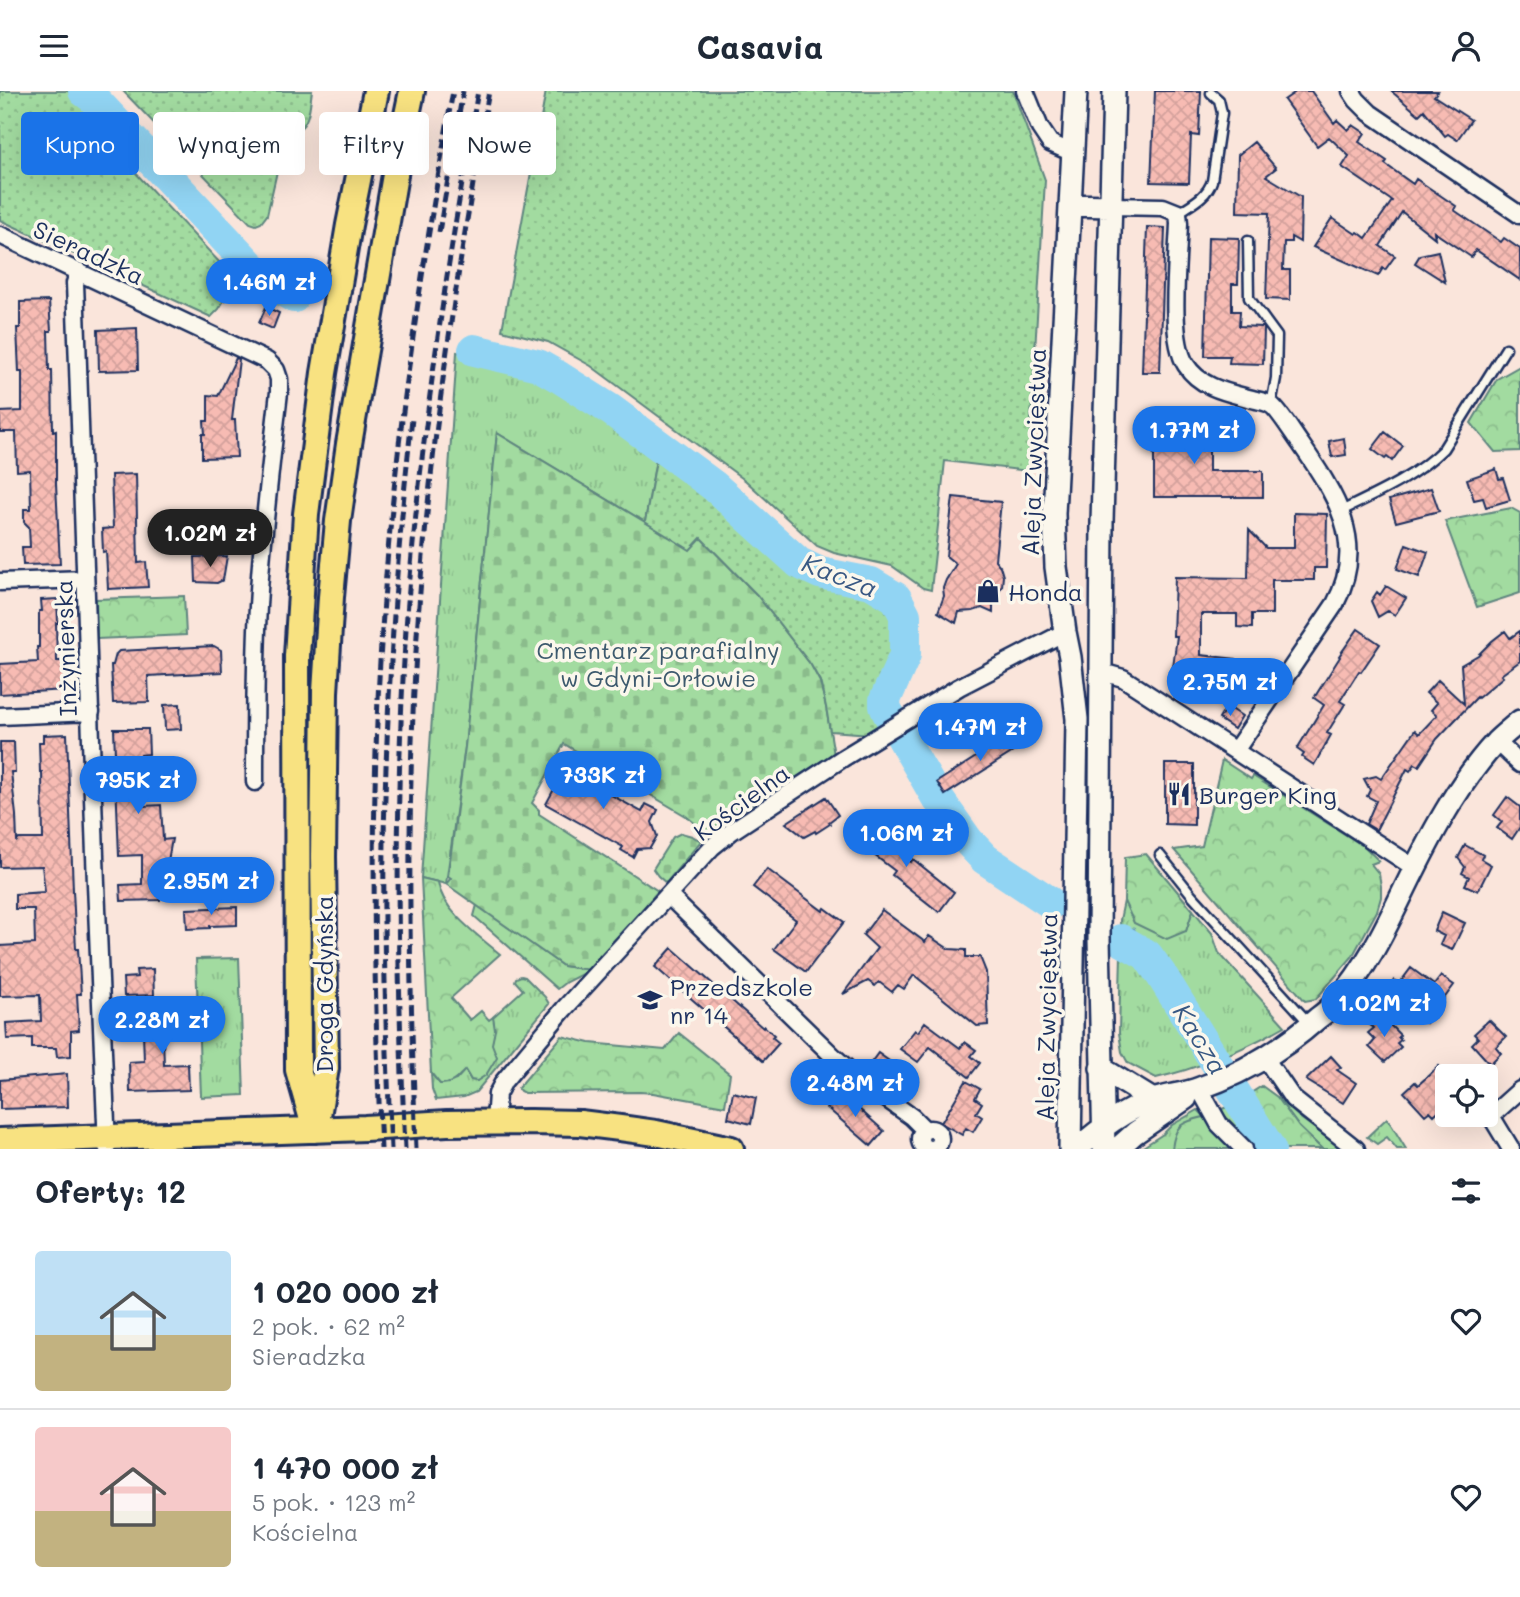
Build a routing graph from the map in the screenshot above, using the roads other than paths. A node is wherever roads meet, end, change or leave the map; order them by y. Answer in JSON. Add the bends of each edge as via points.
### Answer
{"nodes":[{"id":1,"x":376,"y":91,"type":"edge"},
{"id":2,"x":412,"y":91,"type":"edge"},
{"id":3,"x":1025,"y":91,"type":"edge"},
{"id":4,"x":1076,"y":91,"type":"edge"},
{"id":5,"x":1114,"y":91,"type":"edge"},
{"id":6,"x":1351,"y":91,"type":"edge"},
{"id":7,"x":1211,"y":93,"type":"dead end"},
{"id":8,"x":1073,"y":153,"type":"junction"},
{"id":9,"x":1070,"y":205,"type":"junction"},
{"id":10,"x":1110,"y":206,"type":"junction"},
{"id":11,"x":1178,"y":213,"type":"junction"},
{"id":12,"x":1520,"y":215,"type":"edge"},
{"id":13,"x":0,"y":235,"type":"edge"},
{"id":14,"x":1248,"y":241,"type":"dead end"},
{"id":15,"x":79,"y":271,"type":"junction"},
{"id":16,"x":1507,"y":348,"type":"dead end"},
{"id":17,"x":1271,"y":405,"type":"junction"},
{"id":18,"x":1341,"y":511,"type":"junction"},
{"id":19,"x":85,"y":579,"type":"junction"},
{"id":20,"x":0,"y":582,"type":"edge"},
{"id":21,"x":1065,"y":632,"type":"junction"},
{"id":22,"x":1102,"y":672,"type":"junction"},
{"id":23,"x":91,"y":712,"type":"junction"},
{"id":24,"x":0,"y":716,"type":"edge"},
{"id":25,"x":1520,"y":721,"type":"edge"},
{"id":26,"x":1497,"y":742,"type":"junction"},
{"id":27,"x":1234,"y":751,"type":"junction"},
{"id":28,"x":1520,"y":764,"type":"edge"},
{"id":29,"x":255,"y":782,"type":"dead end"},
{"id":30,"x":1160,"y":855,"type":"dead end"},
{"id":31,"x":1415,"y":868,"type":"junction"},
{"id":32,"x":668,"y":895,"type":"junction"},
{"id":33,"x":1311,"y":1025,"type":"junction"},
{"id":34,"x":1265,"y":1058,"type":"junction"},
{"id":35,"x":1101,"y":1068,"type":"junction"},
{"id":36,"x":1202,"y":1087,"type":"junction"},
{"id":37,"x":1520,"y":1090,"type":"edge"},
{"id":38,"x":1153,"y":1100,"type":"junction"},
{"id":39,"x":495,"y":1122,"type":"junction"},
{"id":40,"x":1103,"y":1126,"type":"junction"},
{"id":41,"x":315,"y":1130,"type":"junction"},
{"id":42,"x":925,"y":1131,"type":"dead end"},
{"id":43,"x":0,"y":1141,"type":"edge"},
{"id":44,"x":107,"y":1143,"type":"edge"},
{"id":45,"x":724,"y":1148,"type":"edge"},
{"id":46,"x":1070,"y":1149,"type":"edge"},
{"id":47,"x":1077,"y":1149,"type":"edge"},
{"id":48,"x":1104,"y":1149,"type":"edge"},
{"id":49,"x":1117,"y":1149,"type":"edge"},
{"id":50,"x":1244,"y":1149,"type":"edge"},
{"id":51,"x":1356,"y":1149,"type":"edge"},
{"id":52,"x":1511,"y":1149,"type":"edge"}],
"edges":[{"from":1,"to":41,"type":"main road","name":"Droga Gdyńska","via":[[320,399],[306,514],[297,656],[298,1070]]},
{"from":2,"to":41,"type":"main road","name":"Droga Gdyńska","via":[[351,432],[334,572],[325,692],[326,1068]]},
{"from":3,"to":8,"type":"street","via":[[1045,136]]},
{"from":4,"to":8,"type":"main road","name":"Aleja Zwycięstwa"},
{"from":5,"to":10,"type":"main road"},
{"from":6,"to":12,"type":"street","via":[[1370,113]]},
{"from":7,"to":11,"type":"lane","via":[[1219,100],[1222,113],[1212,181],[1209,190]]},
{"from":8,"to":9,"type":"main road","name":"Aleja Zwycięstwa"},
{"from":9,"to":10,"type":"main road"},
{"from":9,"to":21,"type":"main road","name":"Aleja Zwycięstwa","via":[[1054,514]]},
{"from":10,"to":11,"type":"street","via":[[1163,207]]},
{"from":10,"to":22,"type":"main road"},
{"from":11,"to":17,"type":"street","via":[[1177,342],[1186,366],[1209,386]]},
{"from":13,"to":15,"type":"street","name":"Sieradzka"},
{"from":14,"to":17,"type":"lane","via":[[1249,298],[1277,337]]},
{"from":15,"to":19,"type":"street","name":"Inżynierska","via":[[75,283]]},
{"from":15,"to":29,"type":"street","name":"Sieradzka","via":[[267,361],[276,370],[279,392],[258,603]]},
{"from":16,"to":18,"type":"lane","via":[[1431,461]]},
{"from":17,"to":18,"type":"street","via":[[1313,462]]},
{"from":18,"to":27,"type":"street","via":[[1349,553],[1343,588]]},
{"from":19,"to":20,"type":"street"},
{"from":19,"to":23,"type":"street","name":"Inżynierska"},
{"from":21,"to":32,"type":"street","name":"Kościelna","via":[[983,673],[732,831]]},
{"from":21,"to":46,"type":"main road","name":"Aleja Zwycięstwa","via":[[1077,719]]},
{"from":22,"to":27,"type":"street","via":[[1123,678]]},
{"from":22,"to":35,"type":"main road"},
{"from":23,"to":24,"type":"street"},
{"from":23,"to":44,"type":"street","name":"Inżynierska"},
{"from":25,"to":26,"type":"main road"},
{"from":26,"to":28,"type":"street"},
{"from":26,"to":31,"type":"main road","via":[[1451,803]]},
{"from":27,"to":31,"type":"street"},
{"from":30,"to":33,"type":"lane"},
{"from":31,"to":33,"type":"main road","via":[[1360,971],[1337,1002]]},
{"from":32,"to":39,"type":"street","name":"Kościelna","via":[[504,1081],[497,1094]]},
{"from":32,"to":42,"type":"street","via":[[832,1055]]},
{"from":33,"to":34,"type":"main road"},
{"from":34,"to":36,"type":"main road"},
{"from":34,"to":51,"type":"street","via":[[1293,1099]]},
{"from":35,"to":38,"type":"main road"},
{"from":35,"to":40,"type":"main road"},
{"from":36,"to":38,"type":"main road"},
{"from":36,"to":49,"type":"main road"},
{"from":36,"to":50,"type":"street","via":[[1219,1123]]},
{"from":37,"to":52,"type":"street","via":[[1491,1115]]},
{"from":38,"to":40,"type":"main road"},
{"from":39,"to":41,"type":"main road"},
{"from":39,"to":45,"type":"main road","via":[[580,1123]]},
{"from":40,"to":47,"type":"main road"},
{"from":40,"to":48,"type":"main road"},
{"from":41,"to":44,"type":"main road"},
{"from":43,"to":44,"type":"main road"}]}
